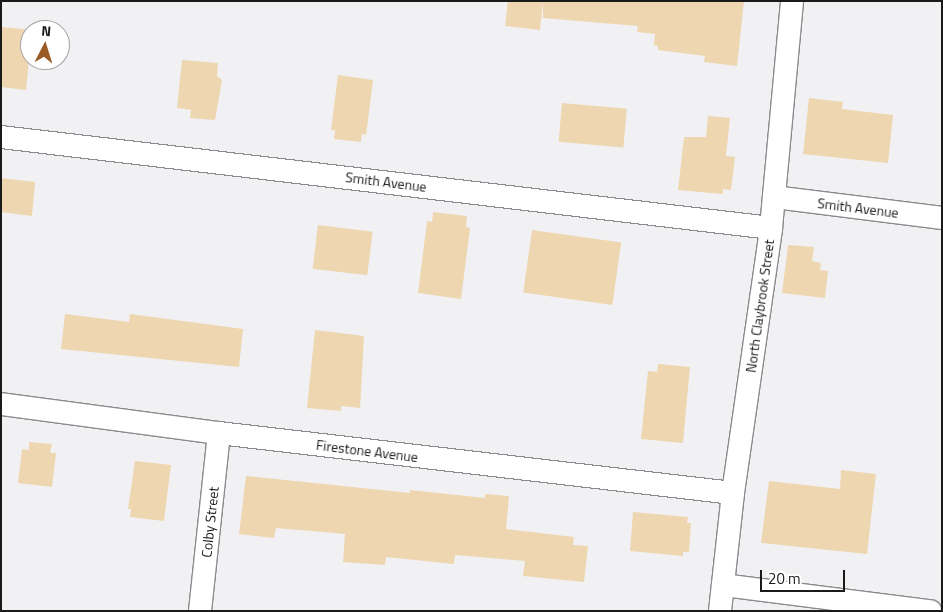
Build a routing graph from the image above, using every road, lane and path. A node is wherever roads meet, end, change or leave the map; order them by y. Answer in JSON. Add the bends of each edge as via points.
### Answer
{"nodes":[{"id":1,"x":792,"y":1,"type":"edge"},
{"id":2,"x":1,"y":137,"type":"edge"},
{"id":3,"x":774,"y":197,"type":"junction"},
{"id":4,"x":942,"y":218,"type":"edge"},
{"id":5,"x":772,"y":228,"type":"junction"},
{"id":6,"x":1,"y":404,"type":"edge"},
{"id":7,"x":219,"y":433,"type":"junction"},
{"id":8,"x":733,"y":494,"type":"junction"},
{"id":9,"x":723,"y":585,"type":"junction"},
{"id":10,"x":200,"y":611,"type":"edge"},
{"id":11,"x":720,"y":611,"type":"edge"},
{"id":12,"x":930,"y":611,"type":"edge"}],
"edges":[{"from":1,"to":3,"type":"street","name":"North Claybrook Street"},
{"from":2,"to":5,"type":"street","name":"Smith Avenue"},
{"from":3,"to":4,"type":"street","name":"Smith Avenue"},
{"from":3,"to":5,"type":"street","name":"North Claybrook Street"},
{"from":5,"to":8,"type":"street","name":"North Claybrook Street"},
{"from":6,"to":7,"type":"street","name":"Firestone Avenue"},
{"from":7,"to":8,"type":"street","name":"Firestone Avenue"},
{"from":7,"to":10,"type":"street","name":"Colby Street"},
{"from":8,"to":9,"type":"street","name":"North Claybrook Street"},
{"from":9,"to":11,"type":"street","name":"North Claybrook Street"},
{"from":9,"to":12,"type":"street"}]}
